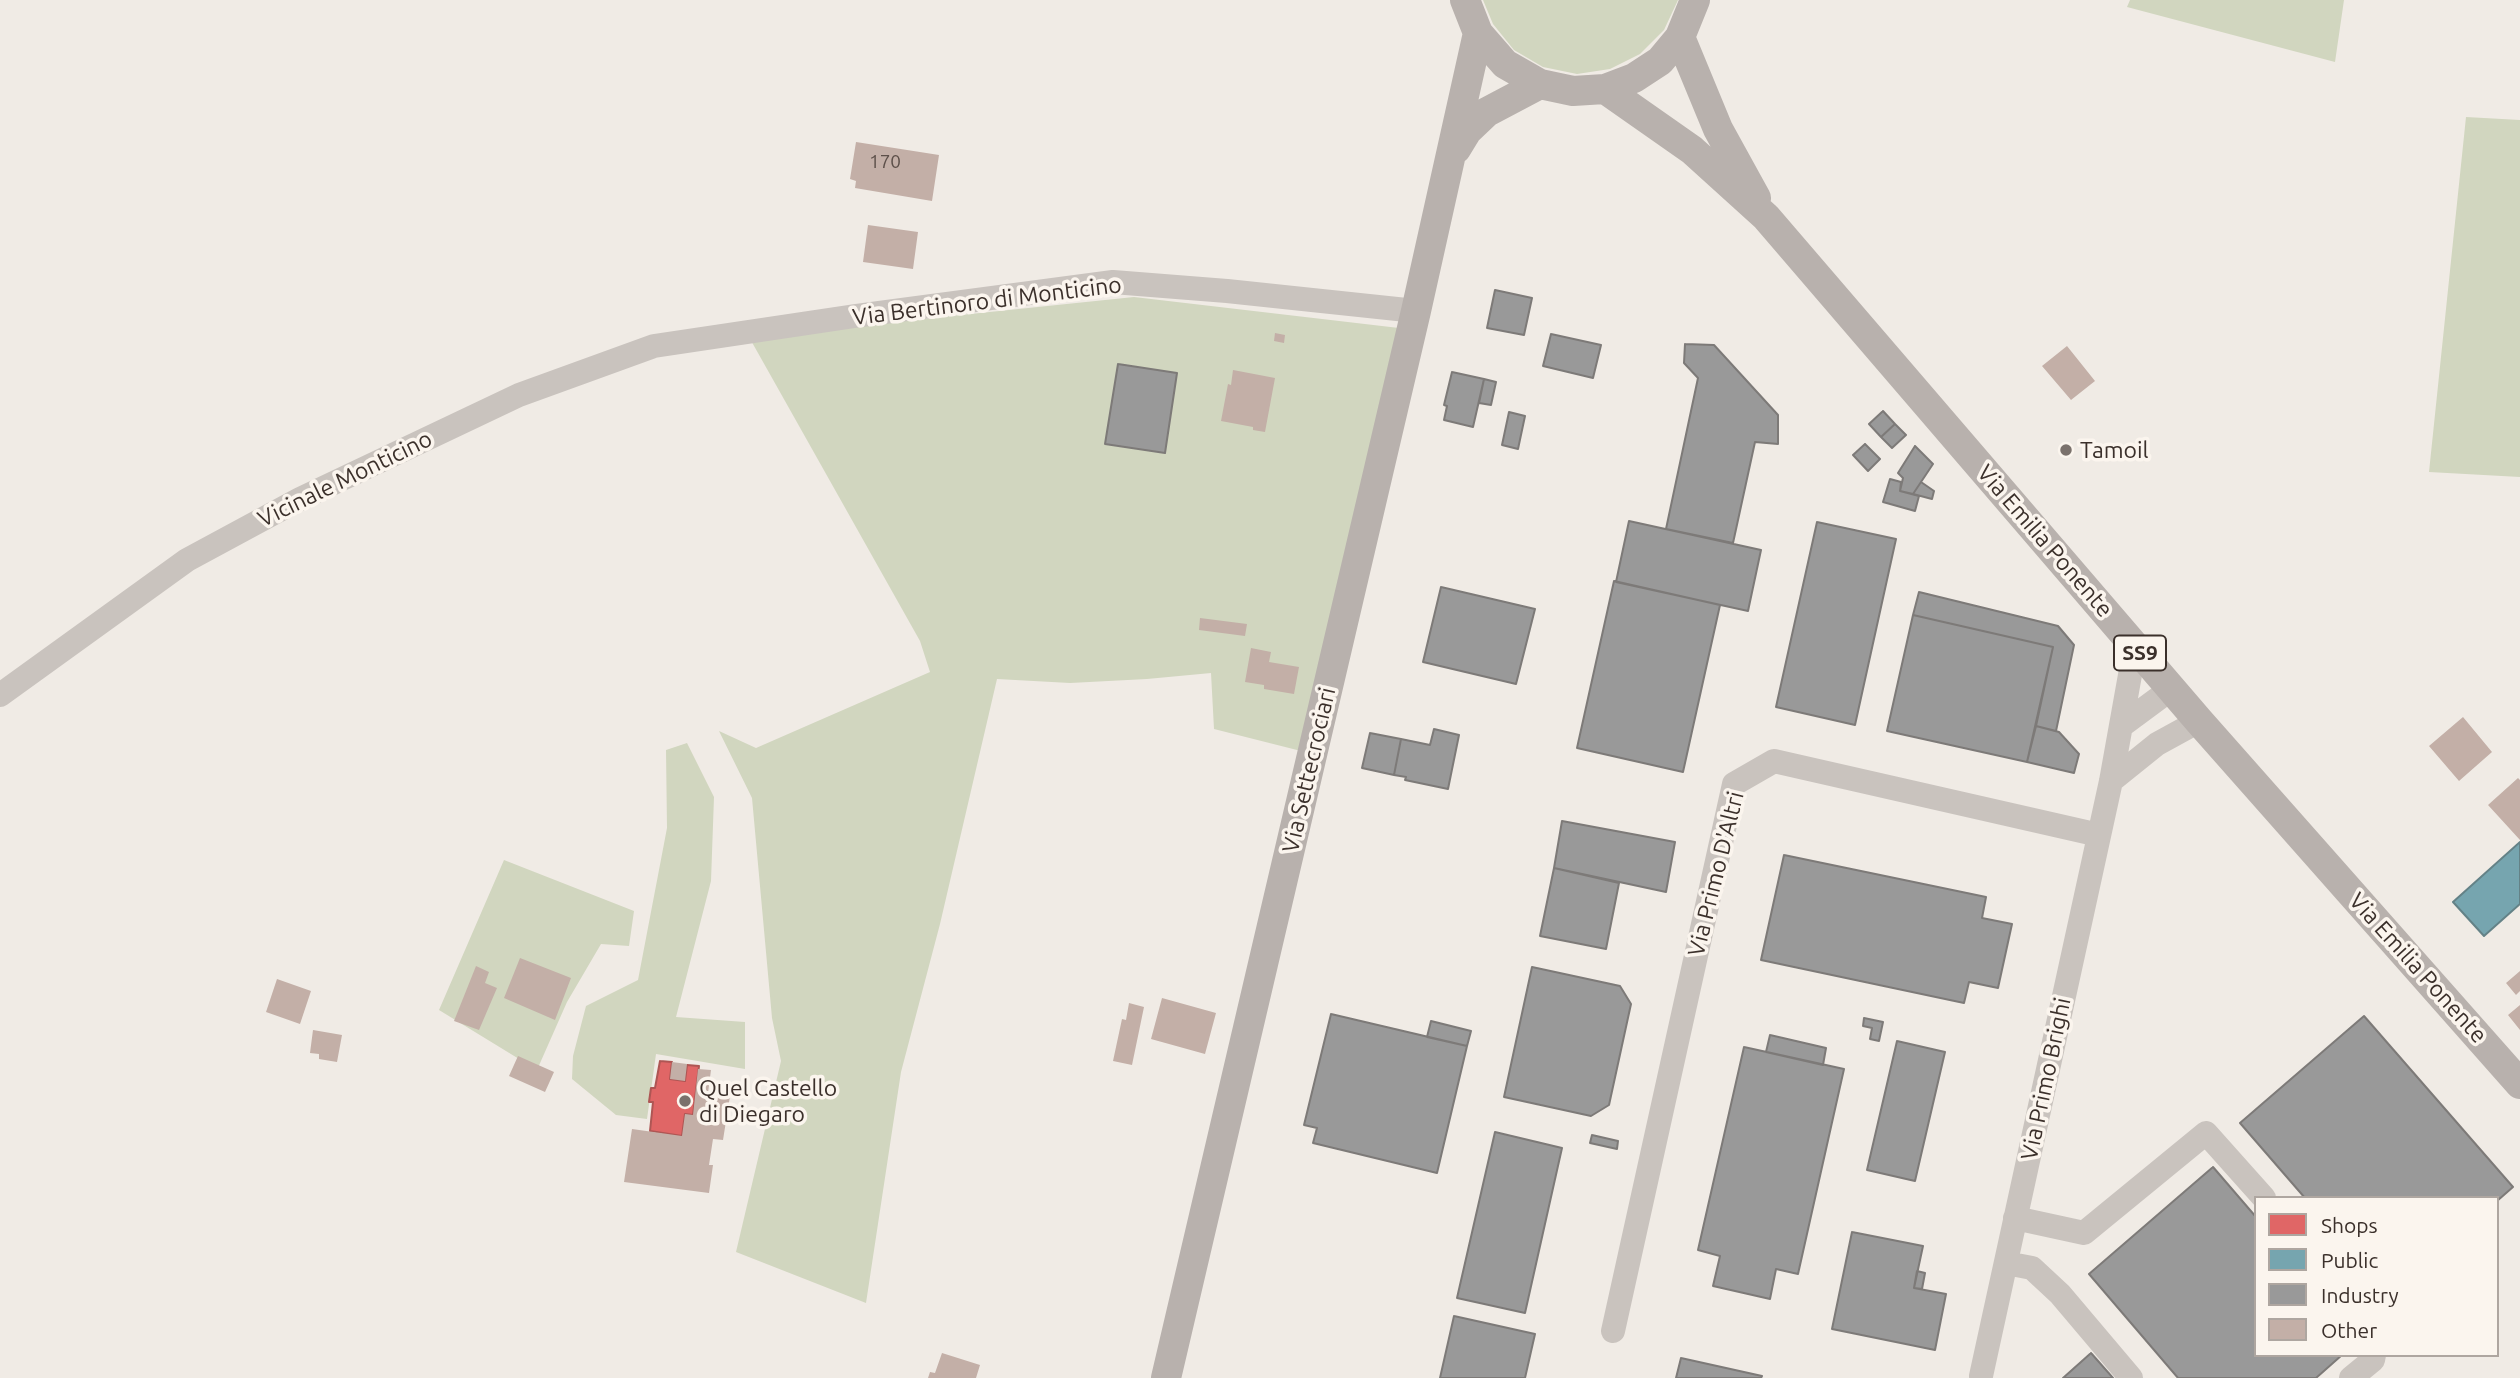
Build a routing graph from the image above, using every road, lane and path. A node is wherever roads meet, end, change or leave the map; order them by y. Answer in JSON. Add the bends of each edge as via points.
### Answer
{"nodes":[{"id":1,"x":1465,"y":0,"type":"edge"},
{"id":2,"x":1695,"y":0,"type":"edge"},
{"id":3,"x":1478,"y":33,"type":"junction"},
{"id":4,"x":1680,"y":37,"type":"junction"},
{"id":5,"x":1540,"y":84,"type":"junction"},
{"id":6,"x":1605,"y":89,"type":"junction"},
{"id":7,"x":1449,"y":161,"type":"junction"},
{"id":8,"x":1766,"y":217,"type":"junction"},
{"id":9,"x":1416,"y":312,"type":"junction"},
{"id":10,"x":725,"y":335,"type":"joint"},
{"id":11,"x":2135,"y":647,"type":"junction"},
{"id":12,"x":2171,"y":689,"type":"junction"},
{"id":13,"x":0,"y":695,"type":"edge"},
{"id":14,"x":2199,"y":721,"type":"junction"},
{"id":15,"x":2121,"y":726,"type":"junction"},
{"id":16,"x":2157,"y":744,"type":"junction"},
{"id":17,"x":2111,"y":781,"type":"junction"},
{"id":18,"x":2099,"y":835,"type":"junction"},
{"id":19,"x":2520,"y":1084,"type":"edge"},
{"id":20,"x":2262,"y":1196,"type":"edge"},
{"id":21,"x":2015,"y":1218,"type":"junction"},
{"id":22,"x":2006,"y":1263,"type":"junction"},
{"id":23,"x":1613,"y":1331,"type":"dead end"},
{"id":24,"x":2374,"y":1357,"type":"edge"},
{"id":25,"x":1981,"y":1376,"type":"dead end"},
{"id":26,"x":1166,"y":1378,"type":"edge"},
{"id":27,"x":2131,"y":1378,"type":"edge"},
{"id":28,"x":2351,"y":1378,"type":"edge"}],
"edges":[{"from":1,"to":3,"type":"main road"},
{"from":2,"to":4,"type":"main road"},
{"from":3,"to":5,"type":"main road","via":[[1504,64]]},
{"from":3,"to":7,"type":"main road","name":"Via Settecrociari"},
{"from":4,"to":6,"type":"main road","via":[[1660,61]]},
{"from":4,"to":8,"type":"main road","name":"Via Emilia Ponente","via":[[1718,129]]},
{"from":5,"to":6,"type":"main road","via":[[1573,91]]},
{"from":5,"to":7,"type":"main road","name":"Via Settecrociari","via":[[1487,112],[1467,131]]},
{"from":6,"to":8,"type":"main road","name":"Via Emilia Ponente","via":[[1692,150]]},
{"from":7,"to":9,"type":"main road","name":"Via Settecrociari"},
{"from":8,"to":11,"type":"main road","name":"Via Emilia Ponente","number":"SS9"},
{"from":9,"to":10,"type":"street","name":"Via Bertinoro di Monticino","via":[[1113,282]]},
{"from":9,"to":26,"type":"main road","name":"Via Settecrociari"},
{"from":10,"to":13,"type":"street","name":"Vicinale Monticino","via":[[654,346],[519,395],[300,499],[187,560]]},
{"from":11,"to":12,"type":"main road","name":"Via Emilia Ponente","number":"SS9"},
{"from":11,"to":15,"type":"street","name":"Via Primo Brighi"},
{"from":12,"to":14,"type":"main road","name":"Via Emilia Ponente","number":"SS9"},
{"from":12,"to":15,"type":"street"},
{"from":12,"to":16,"type":"street"},
{"from":14,"to":16,"type":"street"},
{"from":14,"to":19,"type":"main road","name":"Via Emilia Ponente","number":"SS9"},
{"from":15,"to":17,"type":"street","name":"Via Primo Brighi"},
{"from":16,"to":17,"type":"street"},
{"from":17,"to":18,"type":"street","name":"Via Primo Brighi"},
{"from":18,"to":21,"type":"street","name":"Via Primo Brighi"},
{"from":18,"to":23,"type":"street","name":"Via Primo D'Altri","via":[[1774,761],[1734,783]]},
{"from":20,"to":21,"type":"street","via":[[2206,1133],[2084,1233]]},
{"from":21,"to":22,"type":"street","name":"Via Primo Brighi"},
{"from":22,"to":25,"type":"street","name":"Via Primo Brighi"},
{"from":22,"to":27,"type":"street","via":[[2032,1268]]},
{"from":24,"to":28,"type":"street"}]}
